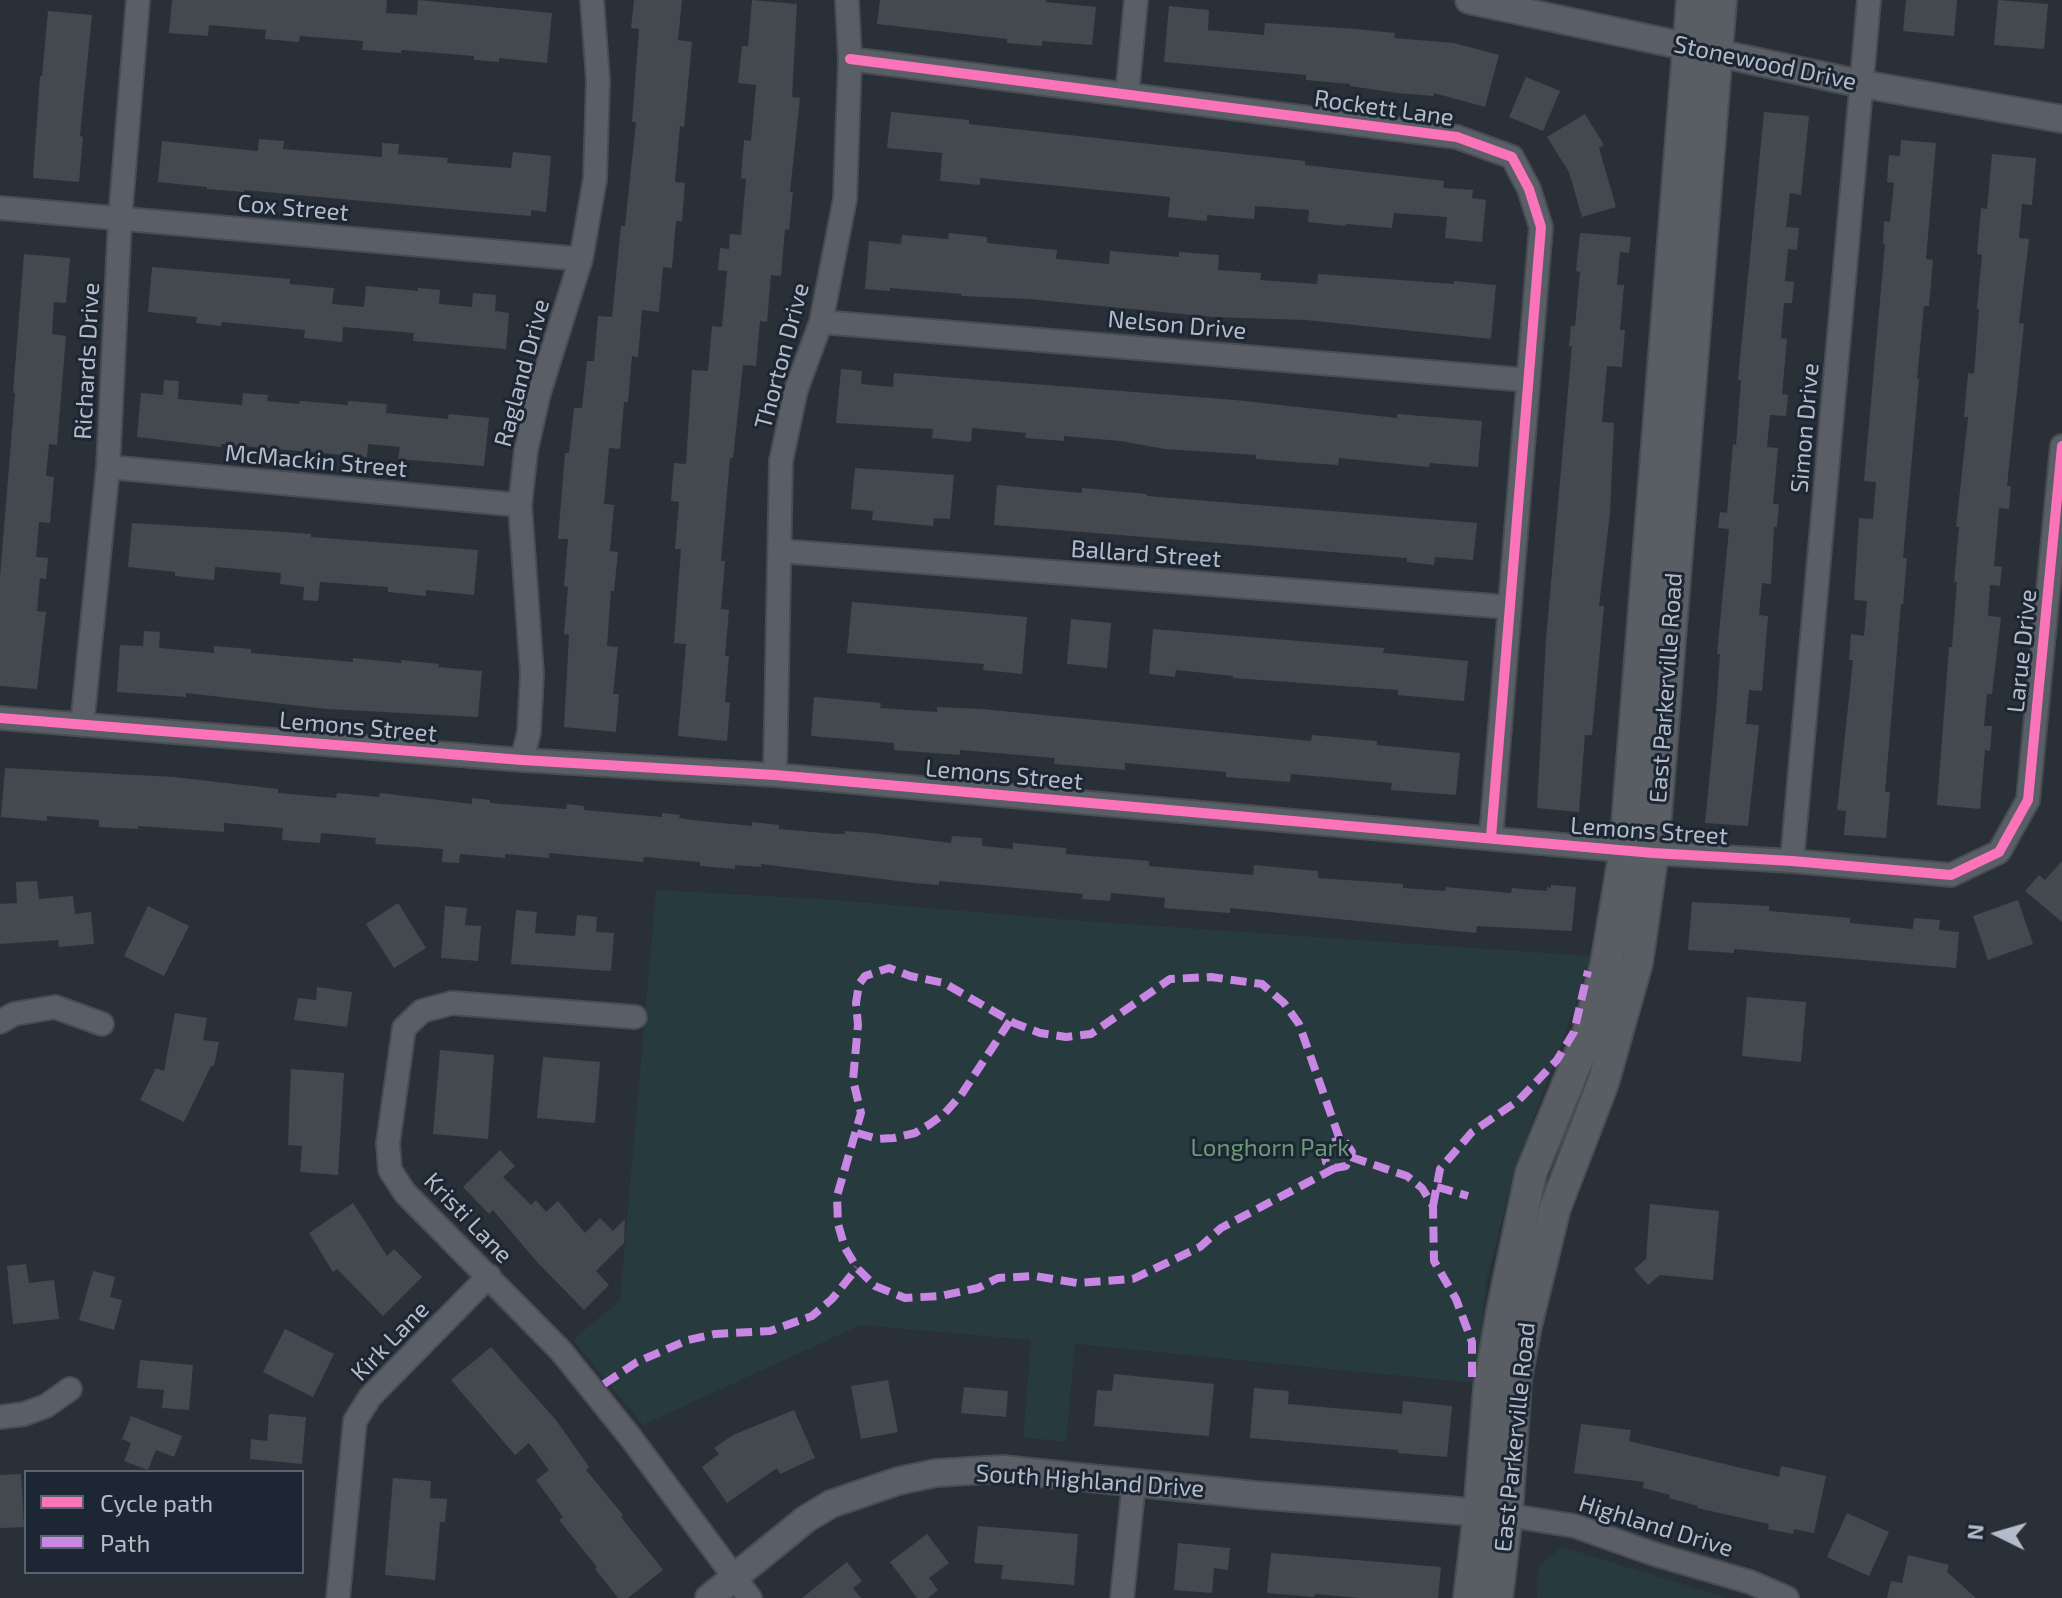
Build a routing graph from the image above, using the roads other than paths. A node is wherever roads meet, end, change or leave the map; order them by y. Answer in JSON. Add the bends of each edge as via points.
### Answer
{"nodes":[{"id":1,"x":138,"y":0,"type":"edge"},
{"id":2,"x":592,"y":0,"type":"edge"},
{"id":3,"x":847,"y":0,"type":"edge"},
{"id":4,"x":1136,"y":0,"type":"edge"},
{"id":5,"x":1469,"y":0,"type":"edge"},
{"id":6,"x":1692,"y":0,"type":"edge"},
{"id":7,"x":1721,"y":0,"type":"edge"},
{"id":8,"x":1869,"y":0,"type":"edge"},
{"id":9,"x":1702,"y":51,"type":"junction"},
{"id":10,"x":850,"y":59,"type":"junction"},
{"id":11,"x":1862,"y":84,"type":"junction"},
{"id":12,"x":1127,"y":95,"type":"junction"},
{"id":13,"x":2062,"y":119,"type":"edge"},
{"id":14,"x":0,"y":208,"type":"edge"},
{"id":15,"x":120,"y":219,"type":"junction"},
{"id":16,"x":581,"y":259,"type":"junction"},
{"id":17,"x":821,"y":322,"type":"junction"},
{"id":18,"x":1527,"y":380,"type":"junction"},
{"id":19,"x":2062,"y":446,"type":"edge"},
{"id":20,"x":108,"y":467,"type":"junction"},
{"id":21,"x":520,"y":505,"type":"junction"},
{"id":22,"x":780,"y":551,"type":"junction"},
{"id":23,"x":1508,"y":607,"type":"junction"},
{"id":24,"x":0,"y":718,"type":"edge"},
{"id":25,"x":82,"y":725,"type":"junction"},
{"id":26,"x":522,"y":760,"type":"junction"},
{"id":27,"x":775,"y":775,"type":"junction"},
{"id":28,"x":1491,"y":837,"type":"junction"},
{"id":29,"x":1639,"y":852,"type":"junction"},
{"id":30,"x":1999,"y":852,"type":"joint"},
{"id":31,"x":1792,"y":861,"type":"junction"},
{"id":32,"x":635,"y":1017,"type":"dead end"},
{"id":33,"x":0,"y":1022,"type":"edge"},
{"id":34,"x":102,"y":1024,"type":"dead end"},
{"id":35,"x":489,"y":1276,"type":"junction"},
{"id":36,"x":70,"y":1389,"type":"dead end"},
{"id":37,"x":0,"y":1417,"type":"edge"},
{"id":38,"x":1134,"y":1483,"type":"junction"},
{"id":39,"x":1493,"y":1513,"type":"junction"},
{"id":40,"x":742,"y":1588,"type":"edge"},
{"id":41,"x":338,"y":1598,"type":"edge"},
{"id":42,"x":709,"y":1598,"type":"edge"},
{"id":43,"x":1122,"y":1598,"type":"edge"},
{"id":44,"x":1469,"y":1598,"type":"edge"},
{"id":45,"x":1497,"y":1598,"type":"edge"},
{"id":46,"x":1787,"y":1598,"type":"edge"}],
"edges":[{"from":1,"to":15,"type":"street","name":"Richards Drive"},
{"from":2,"to":16,"type":"street","name":"Ragland Drive","via":[[598,80],[595,179]]},
{"from":3,"to":10,"type":"street","name":"Thorton Drive"},
{"from":4,"to":12,"type":"street"},
{"from":5,"to":9,"type":"street","name":"Stonewood Drive"},
{"from":6,"to":9,"type":"main road","name":"East Parkerville Road"},
{"from":7,"to":9,"type":"main road","name":"East Parkerville Road"},
{"from":8,"to":11,"type":"street","name":"Simon Drive"},
{"from":9,"to":11,"type":"street","name":"Stonewood Drive"},
{"from":9,"to":29,"type":"main road","name":"East Parkerville Road"},
{"from":10,"to":12,"type":"street","name":"Rockett Lane"},
{"from":10,"to":17,"type":"street","name":"Thorton Drive","via":[[845,199]]},
{"from":11,"to":13,"type":"street","name":"Stonewood Drive"},
{"from":11,"to":31,"type":"street","name":"Simon Drive"},
{"from":12,"to":18,"type":"street","name":"Rockett Lane","via":[[1457,137],[1512,157],[1541,227]]},
{"from":14,"to":15,"type":"street","name":"Cox Street"},
{"from":15,"to":16,"type":"street","name":"Cox Street"},
{"from":15,"to":20,"type":"street","name":"Richards Drive"},
{"from":16,"to":21,"type":"street","name":"Ragland Drive","via":[[539,393]]},
{"from":17,"to":18,"type":"street","name":"Nelson Drive"},
{"from":17,"to":22,"type":"street","name":"Thorton Drive","via":[[796,390],[781,461]]},
{"from":18,"to":23,"type":"street","name":"Rockett Lane"},
{"from":19,"to":30,"type":"street","name":"Larue Drive","via":[[2028,800]]},
{"from":20,"to":21,"type":"street","name":"McMackin Street"},
{"from":20,"to":25,"type":"street","name":"Richards Drive"},
{"from":21,"to":26,"type":"street","name":"Ragland Drive","via":[[532,674]]},
{"from":22,"to":23,"type":"street","name":"Ballard Street"},
{"from":22,"to":27,"type":"street","name":"Thorton Drive"},
{"from":23,"to":28,"type":"street","name":"Rockett Lane"},
{"from":24,"to":25,"type":"street","name":"Lemons Street"},
{"from":25,"to":26,"type":"street","name":"Lemons Street"},
{"from":26,"to":27,"type":"street","name":"Lemons Street"},
{"from":27,"to":28,"type":"street","name":"Lemons Street"},
{"from":28,"to":29,"type":"street","name":"Lemons Street"},
{"from":29,"to":31,"type":"street","name":"Lemons Street"},
{"from":29,"to":39,"type":"main road","name":"East Parkerville Road","via":[[1637,963],[1603,1083],[1555,1208],[1526,1326]]},
{"from":30,"to":31,"type":"street","name":"Lemons Street","via":[[1951,875]]},
{"from":32,"to":35,"type":"street","name":"Kristi Lane","via":[[452,1003],[422,1011],[404,1028],[388,1143],[390,1170],[405,1193]]},
{"from":33,"to":34,"type":"street","via":[[14,1014],[55,1007]]},
{"from":35,"to":40,"type":"street","name":"Kristi Lane","via":[[561,1351]]},
{"from":35,"to":41,"type":"street","name":"Kirk Lane","via":[[370,1397],[355,1421]]},
{"from":36,"to":37,"type":"street","via":[[46,1406]]},
{"from":38,"to":39,"type":"street","name":"South Highland Drive"},
{"from":38,"to":40,"type":"street","name":"South Highland Drive","via":[[1002,1469],[898,1481],[831,1504],[806,1519]]},
{"from":38,"to":43,"type":"street"},
{"from":39,"to":44,"type":"main road","name":"East Parkerville Road"},
{"from":39,"to":45,"type":"main road","name":"East Parkerville Road"},
{"from":39,"to":46,"type":"street","name":"Highland Drive","via":[[1575,1526]]},
{"from":40,"to":42,"type":"street","name":"South Highland Drive"}]}
